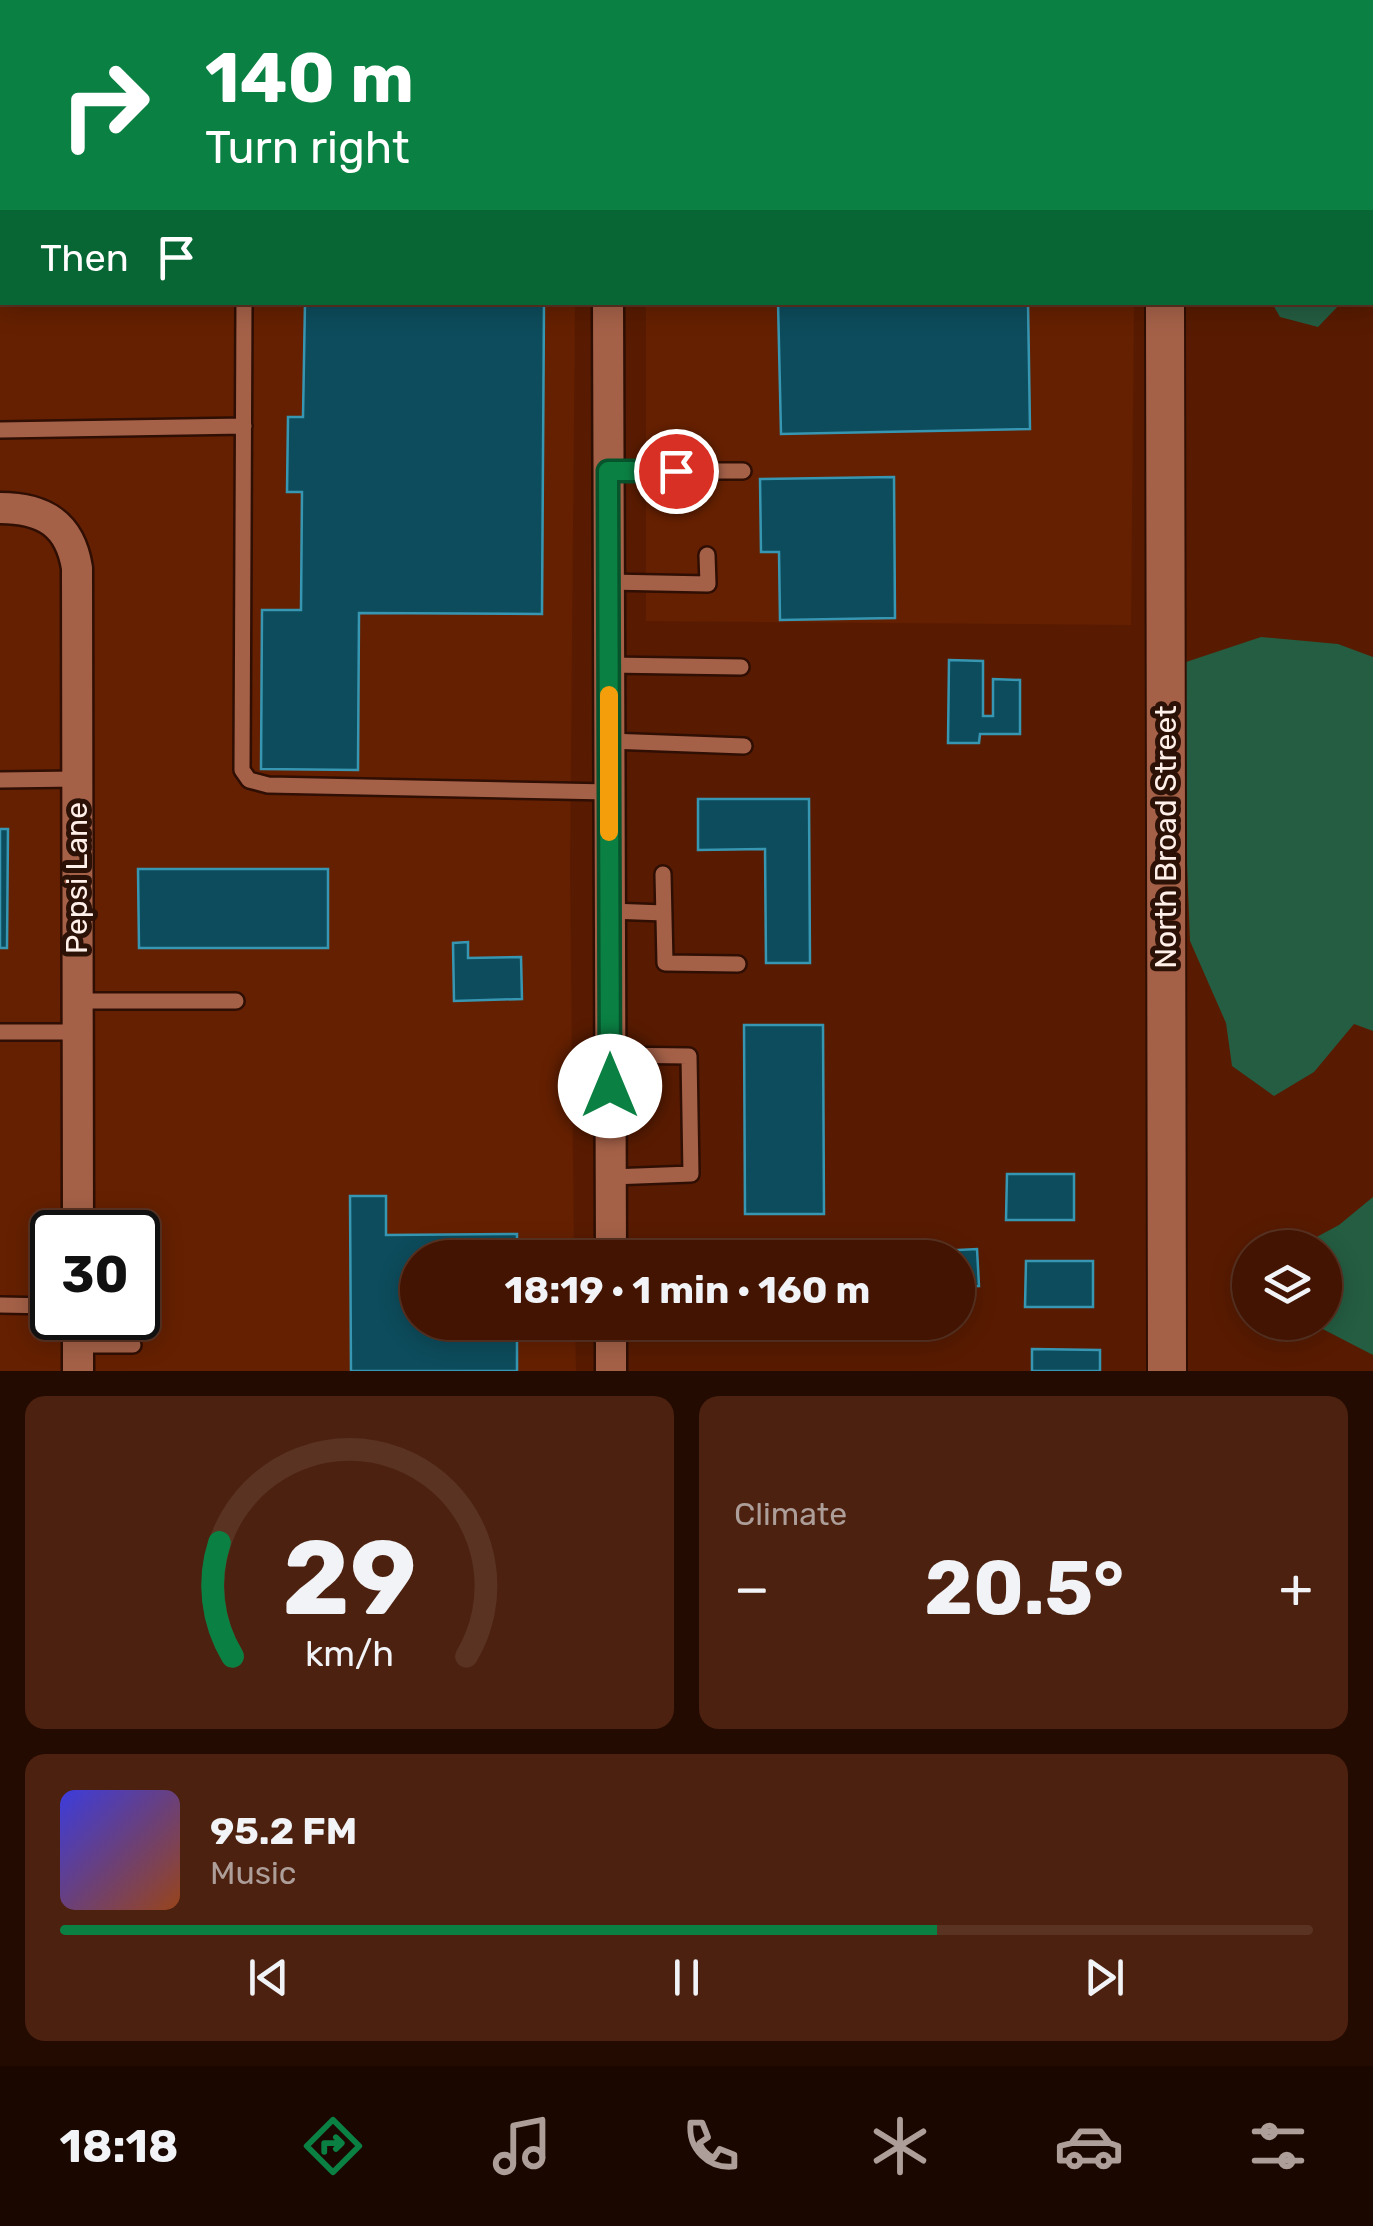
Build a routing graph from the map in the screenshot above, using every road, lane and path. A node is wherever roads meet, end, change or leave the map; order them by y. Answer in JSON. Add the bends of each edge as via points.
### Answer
{"nodes":[{"id":1,"x":244,"y":305,"type":"edge"},
{"id":2,"x":608,"y":305,"type":"edge"},
{"id":3,"x":1166,"y":305,"type":"edge"},
{"id":4,"x":244,"y":426,"type":"junction"},
{"id":5,"x":0,"y":430,"type":"edge"},
{"id":6,"x":608,"y":471,"type":"junction"},
{"id":7,"x":743,"y":471,"type":"dead end"},
{"id":8,"x":0,"y":508,"type":"edge"},
{"id":9,"x":707,"y":555,"type":"dead end"},
{"id":10,"x":609,"y":582,"type":"junction"},
{"id":11,"x":609,"y":665,"type":"junction"},
{"id":12,"x":740,"y":668,"type":"dead end"},
{"id":13,"x":609,"y":741,"type":"junction"},
{"id":14,"x":744,"y":746,"type":"dead end"},
{"id":15,"x":77,"y":779,"type":"junction"},
{"id":16,"x":0,"y":780,"type":"edge"},
{"id":17,"x":609,"y":792,"type":"junction"},
{"id":18,"x":663,"y":874,"type":"dead end"},
{"id":19,"x":610,"y":910,"type":"junction"},
{"id":20,"x":664,"y":913,"type":"junction"},
{"id":21,"x":738,"y":964,"type":"dead end"},
{"id":22,"x":77,"y":1001,"type":"junction"},
{"id":23,"x":236,"y":1001,"type":"dead end"},
{"id":24,"x":0,"y":1032,"type":"edge"},
{"id":25,"x":77,"y":1032,"type":"junction"},
{"id":26,"x":610,"y":1056,"type":"junction"},
{"id":27,"x":611,"y":1177,"type":"junction"},
{"id":28,"x":78,"y":1210,"type":"edge"},
{"id":29,"x":611,"y":1240,"type":"edge"},
{"id":30,"x":0,"y":1305,"type":"edge"},
{"id":31,"x":30,"y":1306,"type":"edge"},
{"id":32,"x":611,"y":1340,"type":"edge"},
{"id":33,"x":78,"y":1345,"type":"edge"},
{"id":34,"x":133,"y":1345,"type":"dead end"},
{"id":35,"x":611,"y":1371,"type":"edge"},
{"id":36,"x":1167,"y":1371,"type":"edge"}],
"edges":[{"from":1,"to":4,"type":"lane"},
{"from":2,"to":6,"type":"street"},
{"from":3,"to":36,"type":"street","name":"North Broad Street"},
{"from":4,"to":5,"type":"lane"},
{"from":4,"to":17,"type":"lane","via":[[242,770],[249,780],[268,786]]},
{"from":6,"to":7,"type":"lane"},
{"from":6,"to":10,"type":"street"},
{"from":8,"to":15,"type":"street","name":"Pepsi Lane","via":[[35,511],[62,527],[77,568]]},
{"from":9,"to":10,"type":"lane","via":[[708,584]]},
{"from":10,"to":11,"type":"street"},
{"from":11,"to":12,"type":"lane"},
{"from":11,"to":13,"type":"street"},
{"from":13,"to":14,"type":"lane"},
{"from":13,"to":17,"type":"street"},
{"from":15,"to":16,"type":"lane"},
{"from":15,"to":22,"type":"street","name":"Pepsi Lane"},
{"from":17,"to":19,"type":"street"},
{"from":18,"to":20,"type":"lane"},
{"from":19,"to":20,"type":"lane"},
{"from":19,"to":26,"type":"street"},
{"from":20,"to":21,"type":"lane","via":[[665,963]]},
{"from":22,"to":23,"type":"lane"},
{"from":22,"to":25,"type":"street","name":"Pepsi Lane"},
{"from":24,"to":25,"type":"lane"},
{"from":25,"to":28,"type":"street","name":"Pepsi Lane"},
{"from":26,"to":27,"type":"street"},
{"from":26,"to":27,"type":"lane","via":[[690,1056],[691,1174]]},
{"from":27,"to":29,"type":"street"},
{"from":30,"to":31,"type":"lane"},
{"from":32,"to":35,"type":"street"},
{"from":33,"to":34,"type":"lane"}]}
